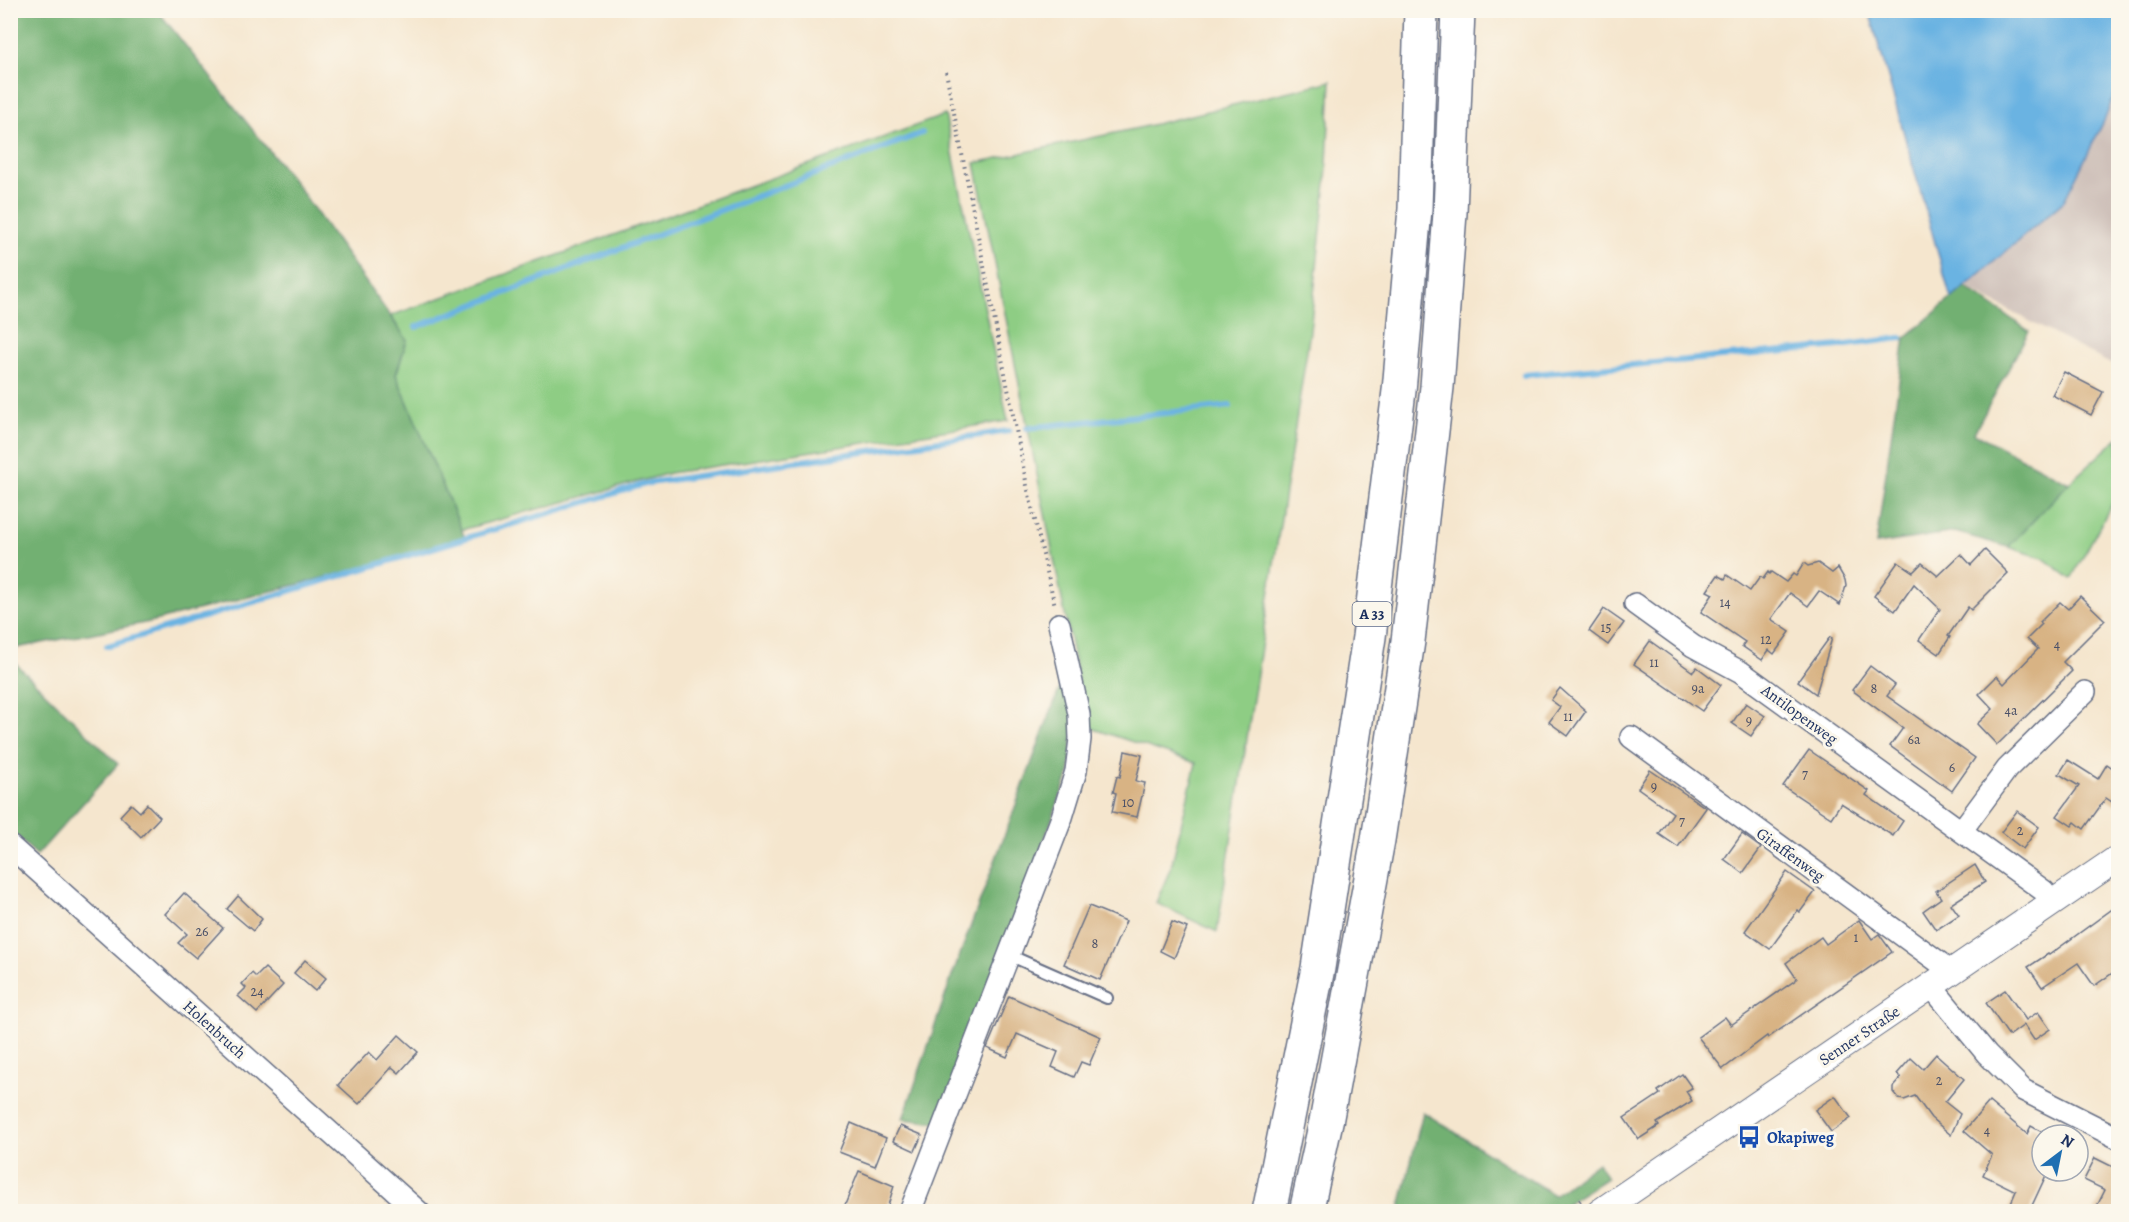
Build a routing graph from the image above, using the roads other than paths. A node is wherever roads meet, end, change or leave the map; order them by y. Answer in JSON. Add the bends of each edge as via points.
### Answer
{"nodes":[{"id":1,"x":1421,"y":10,"type":"edge"},
{"id":2,"x":1458,"y":10,"type":"edge"},
{"id":3,"x":1635,"y":604,"type":"dead end"},
{"id":4,"x":1059,"y":624,"type":"road end"},
{"id":5,"x":2085,"y":692,"type":"dead end"},
{"id":6,"x":1631,"y":737,"type":"dead end"},
{"id":7,"x":1962,"y":830,"type":"junction"},
{"id":8,"x":10,"y":846,"type":"edge"},
{"id":9,"x":2118,"y":858,"type":"edge"},
{"id":10,"x":2052,"y":903,"type":"junction"},
{"id":11,"x":1009,"y":956,"type":"junction"},
{"id":12,"x":1940,"y":980,"type":"junction"},
{"id":13,"x":1107,"y":998,"type":"dead end"},
{"id":14,"x":2118,"y":1137,"type":"edge"},
{"id":15,"x":419,"y":1212,"type":"edge"},
{"id":16,"x":910,"y":1212,"type":"edge"},
{"id":17,"x":1269,"y":1212,"type":"edge"},
{"id":18,"x":1306,"y":1212,"type":"edge"},
{"id":19,"x":1600,"y":1212,"type":"edge"}],
"edges":[{"from":1,"to":17,"type":"highway","number":"A 33","via":[[1413,231],[1399,391],[1372,614],[1318,968]]},
{"from":2,"to":18,"type":"highway","number":"A 33","via":[[1450,213],[1437,387],[1407,640],[1378,840]]},
{"from":3,"to":7,"type":"street","name":"Antilopenweg","via":[[1693,646],[1742,672]]},
{"from":4,"to":11,"type":"street","via":[[1079,714],[1076,771]]},
{"from":5,"to":7,"type":"street","via":[[2007,769]]},
{"from":6,"to":12,"type":"street","name":"Giraffenweg","via":[[1940,963]]},
{"from":7,"to":10,"type":"street","name":"Antilopenweg","via":[[2044,891]]},
{"from":8,"to":15,"type":"street","name":"Holenbruch"},
{"from":9,"to":10,"type":"street","name":"Senner Straße"},
{"from":10,"to":12,"type":"street","name":"Senner Straße"},
{"from":11,"to":13,"type":"lane"},
{"from":11,"to":16,"type":"street"},
{"from":12,"to":14,"type":"street","via":[[1987,1054],[2017,1085]]},
{"from":12,"to":19,"type":"street","name":"Senner Straße"}]}
